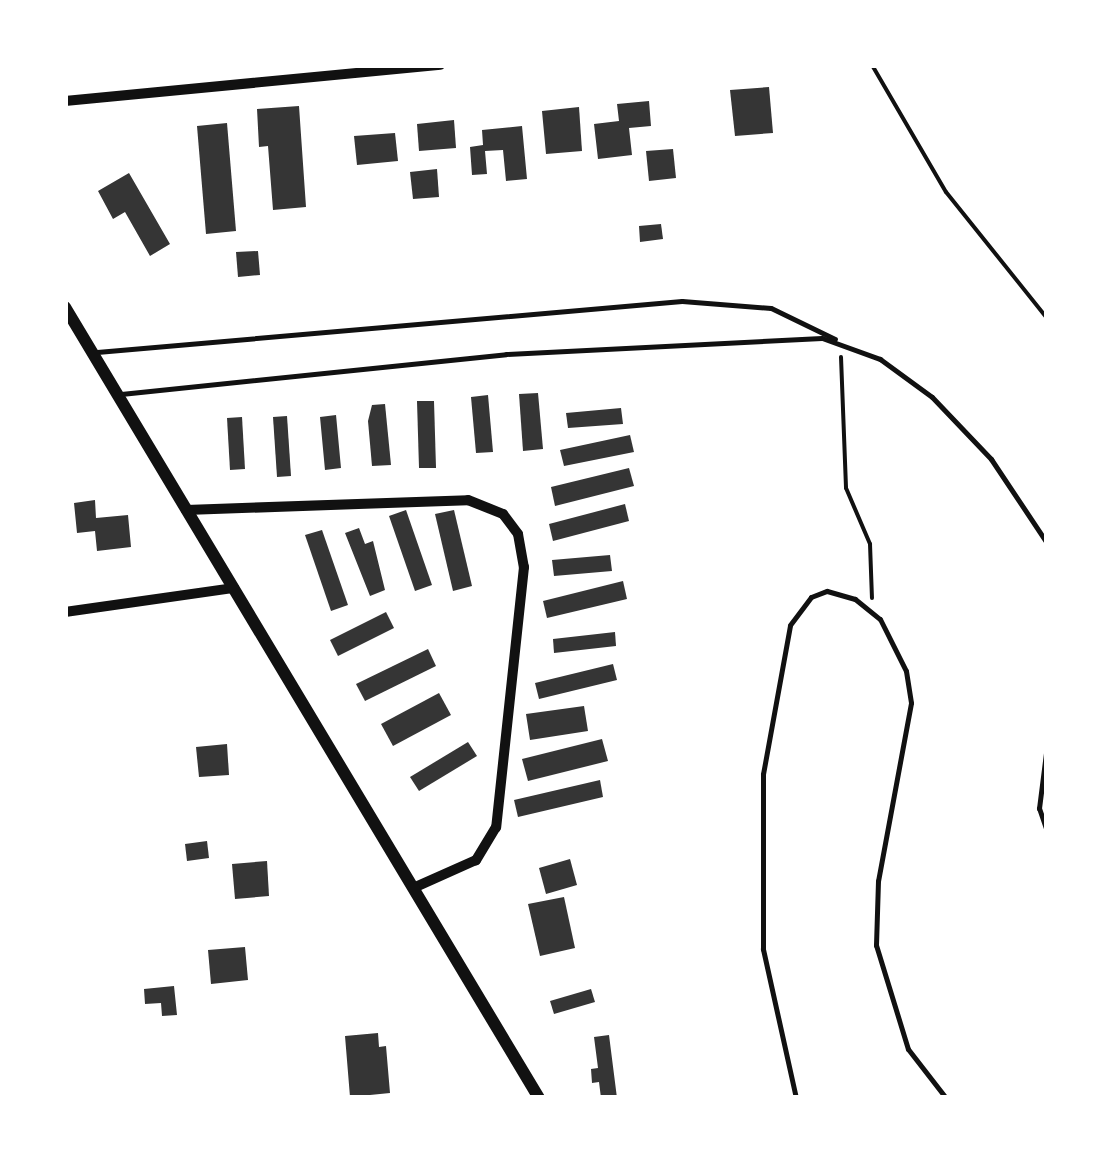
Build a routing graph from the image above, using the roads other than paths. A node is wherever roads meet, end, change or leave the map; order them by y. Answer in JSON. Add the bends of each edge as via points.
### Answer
{"nodes":[{"id":1,"x":438,"y":65,"type":"edge"},
{"id":2,"x":65,"y":101,"type":"edge"},
{"id":3,"x":65,"y":307,"type":"edge"},
{"id":4,"x":842,"y":343,"type":"junction"},
{"id":5,"x":92,"y":352,"type":"junction"},
{"id":6,"x":117,"y":394,"type":"junction"},
{"id":7,"x":186,"y":510,"type":"junction"},
{"id":8,"x":1047,"y":543,"type":"edge"},
{"id":9,"x":234,"y":588,"type":"junction"},
{"id":10,"x":65,"y":612,"type":"edge"},
{"id":11,"x":1047,"y":745,"type":"edge"},
{"id":12,"x":1047,"y":831,"type":"edge"},
{"id":13,"x":413,"y":888,"type":"junction"},
{"id":14,"x":539,"y":1098,"type":"edge"},
{"id":15,"x":796,"y":1098,"type":"edge"},
{"id":16,"x":946,"y":1098,"type":"edge"}],
"edges":[{"from":1,"to":2,"type":"street"},
{"from":3,"to":5,"type":"street"},
{"from":4,"to":5,"type":"lane","via":[[771,308],[682,300]]},
{"from":4,"to":6,"type":"lane","via":[[800,336],[714,339]]},
{"from":4,"to":8,"type":"lane","via":[[898,370],[961,425]]},
{"from":5,"to":6,"type":"street"},
{"from":6,"to":7,"type":"street"},
{"from":7,"to":9,"type":"street"},
{"from":7,"to":13,"type":"street","via":[[468,500],[503,514],[518,534],[524,567],[496,827],[463,869]]},
{"from":9,"to":10,"type":"street"},
{"from":9,"to":13,"type":"street"},
{"from":11,"to":12,"type":"lane","via":[[1038,808]]},
{"from":13,"to":14,"type":"street"},
{"from":15,"to":16,"type":"lane","via":[[763,949],[759,853],[777,680],[790,625],[812,596],[842,592],[872,613],[902,658],[911,703],[878,881],[876,946],[908,1049]]}]}
